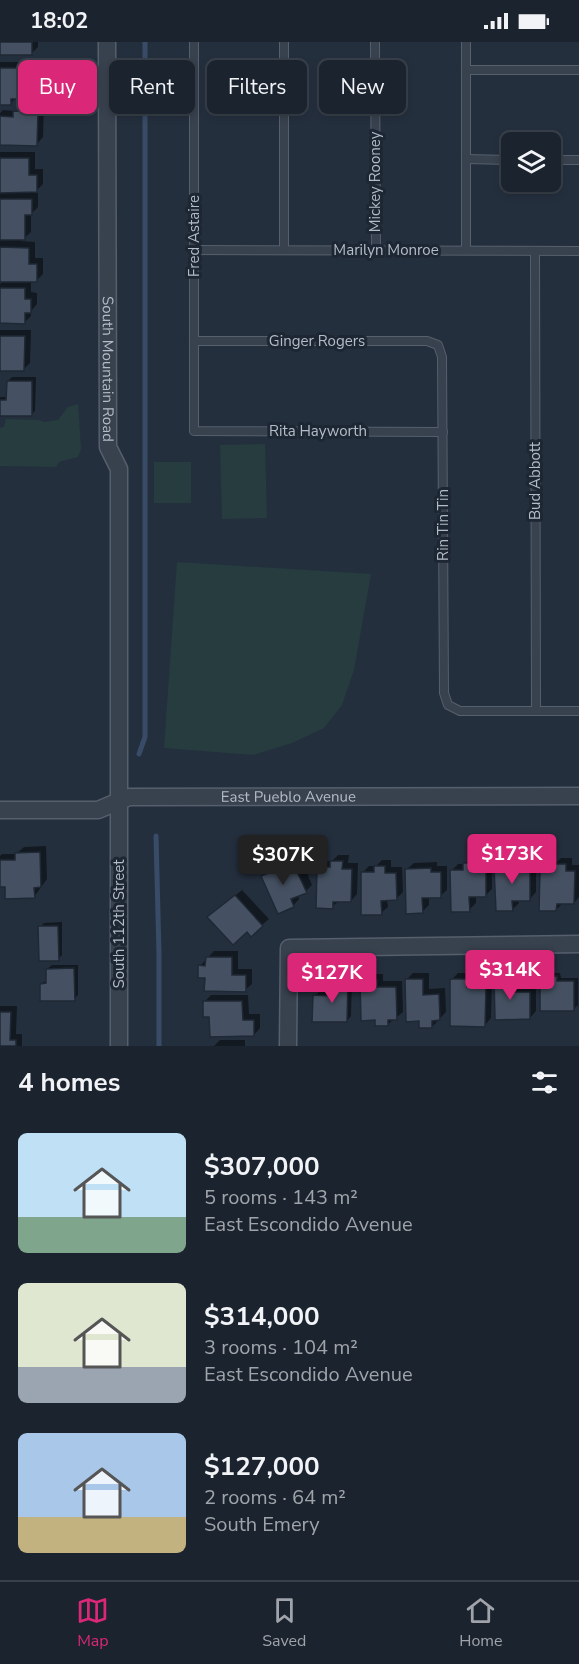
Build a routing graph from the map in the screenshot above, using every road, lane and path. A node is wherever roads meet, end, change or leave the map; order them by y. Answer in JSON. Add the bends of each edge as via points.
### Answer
{"nodes":[{"id":1,"x":107,"y":42,"type":"edge"},
{"id":2,"x":194,"y":42,"type":"edge"},
{"id":3,"x":284,"y":42,"type":"edge"},
{"id":4,"x":375,"y":42,"type":"edge"},
{"id":5,"x":466,"y":42,"type":"edge"},
{"id":6,"x":466,"y":70,"type":"junction"},
{"id":7,"x":579,"y":70,"type":"edge"},
{"id":8,"x":466,"y":159,"type":"junction"},
{"id":9,"x":501,"y":160,"type":"edge"},
{"id":10,"x":561,"y":160,"type":"edge"},
{"id":11,"x":579,"y":160,"type":"edge"},
{"id":12,"x":194,"y":250,"type":"junction"},
{"id":13,"x":284,"y":250,"type":"junction"},
{"id":14,"x":376,"y":250,"type":"junction"},
{"id":15,"x":466,"y":250,"type":"junction"},
{"id":16,"x":535,"y":251,"type":"junction"},
{"id":17,"x":579,"y":251,"type":"edge"},
{"id":18,"x":194,"y":341,"type":"junction"},
{"id":19,"x":438,"y":345,"type":"joint"},
{"id":20,"x":194,"y":431,"type":"joint"},
{"id":21,"x":443,"y":432,"type":"junction"},
{"id":22,"x":536,"y":711,"type":"junction"},
{"id":23,"x":579,"y":711,"type":"edge"},
{"id":24,"x":579,"y":796,"type":"edge"},
{"id":25,"x":119,"y":801,"type":"junction"},
{"id":26,"x":0,"y":810,"type":"edge"},
{"id":27,"x":579,"y":944,"type":"edge"},
{"id":28,"x":118,"y":1046,"type":"edge"},
{"id":29,"x":288,"y":1046,"type":"edge"}],
"edges":[{"from":1,"to":25,"type":"street","name":"South Mountain Road","via":[[108,447],[119,469]]},
{"from":2,"to":12,"type":"lane","name":"Fred Astaire"},
{"from":3,"to":13,"type":"lane"},
{"from":4,"to":14,"type":"lane","name":"Mickey Rooney"},
{"from":5,"to":6,"type":"lane"},
{"from":6,"to":7,"type":"lane"},
{"from":6,"to":8,"type":"lane"},
{"from":8,"to":9,"type":"lane"},
{"from":8,"to":15,"type":"lane"},
{"from":10,"to":11,"type":"lane"},
{"from":12,"to":13,"type":"lane","name":"Marilyn Monroe"},
{"from":12,"to":18,"type":"lane","name":"Fred Astaire"},
{"from":13,"to":14,"type":"lane","name":"Marilyn Monroe"},
{"from":14,"to":15,"type":"lane","name":"Marilyn Monroe"},
{"from":15,"to":16,"type":"lane","name":"Marilyn Monroe"},
{"from":16,"to":17,"type":"lane","name":"Marilyn Monroe"},
{"from":16,"to":22,"type":"lane","name":"Bud Abbott"},
{"from":18,"to":19,"type":"lane","name":"Ginger Rogers","via":[[427,341]]},
{"from":18,"to":20,"type":"lane","name":"Fred Astaire"},
{"from":19,"to":21,"type":"lane","name":"Rin Tin Tin","via":[[442,357]]},
{"from":20,"to":21,"type":"lane","name":"Rita Hayworth"},
{"from":21,"to":22,"type":"lane","name":"Rin Tin Tin","via":[[444,693],[448,705],[460,711]]},
{"from":22,"to":23,"type":"lane"},
{"from":24,"to":25,"type":"street","name":"East Pueblo Avenue","via":[[129,797]]},
{"from":25,"to":26,"type":"street","name":"East Pueblo Avenue","via":[[98,810]]},
{"from":25,"to":28,"type":"street","name":"South 112th Street"},
{"from":27,"to":29,"type":"street","via":[[289,948]]}]}
